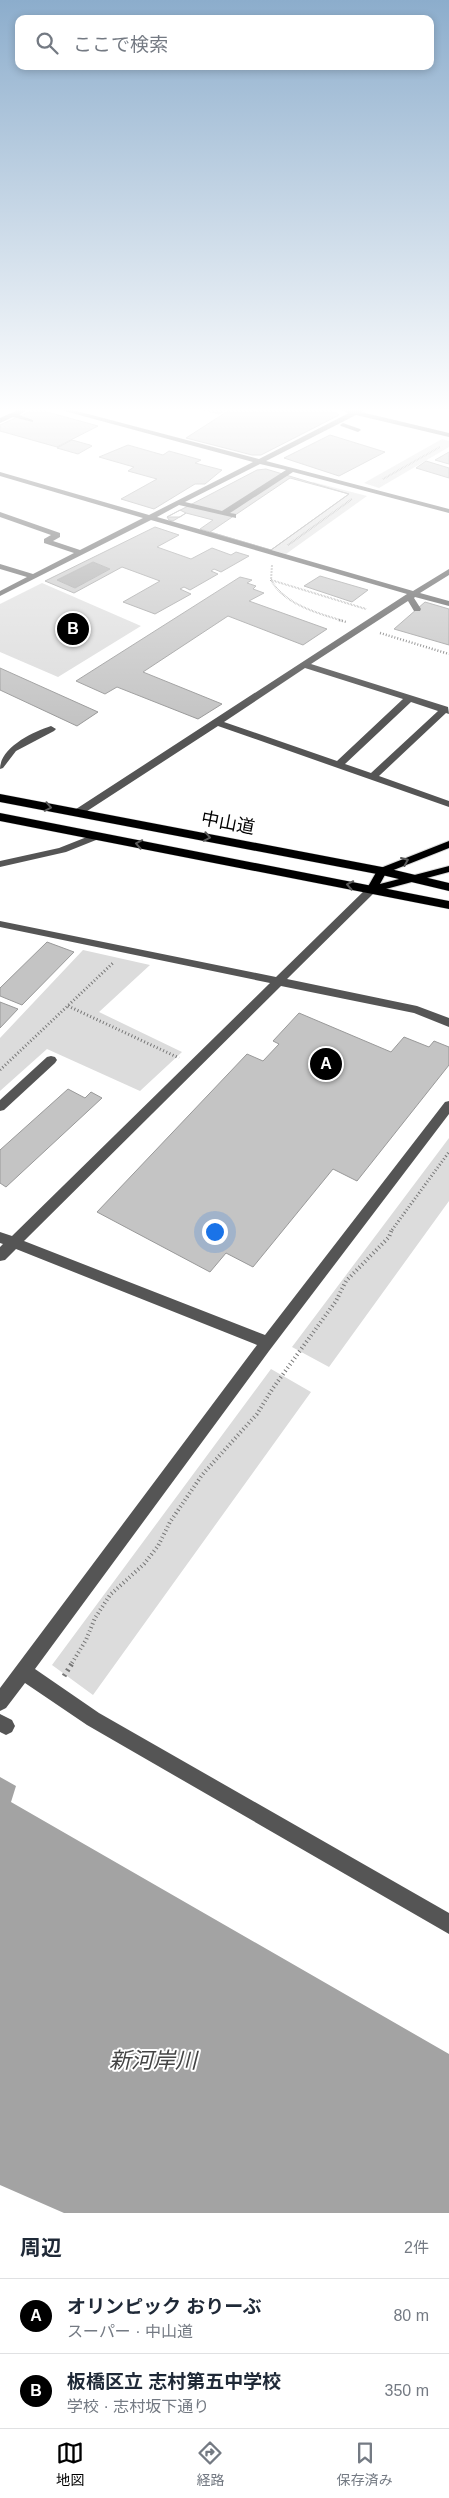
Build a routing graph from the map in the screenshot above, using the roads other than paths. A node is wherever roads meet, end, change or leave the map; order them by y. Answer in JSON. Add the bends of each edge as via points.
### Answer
{"nodes":[{"id":1,"x":130,"y":512,"type":"edge"},
{"id":2,"x":161,"y":512,"type":"edge"},
{"id":3,"x":216,"y":512,"type":"edge"},
{"id":4,"x":226,"y":512,"type":"edge"},
{"id":5,"x":0,"y":514,"type":"edge"},
{"id":6,"x":223,"y":514,"type":"junction"},
{"id":7,"x":233,"y":516,"type":"dead end"},
{"id":8,"x":150,"y":518,"type":"junction"},
{"id":9,"x":80,"y":553,"type":"junction"},
{"id":10,"x":0,"y":566,"type":"edge"},
{"id":11,"x":449,"y":571,"type":"edge"},
{"id":12,"x":34,"y":577,"type":"junction"},
{"id":13,"x":0,"y":594,"type":"edge"},
{"id":14,"x":411,"y":596,"type":"junction"},
{"id":15,"x":449,"y":604,"type":"edge"},
{"id":16,"x":417,"y":609,"type":"dead end"},
{"id":17,"x":304,"y":665,"type":"junction"},
{"id":18,"x":410,"y":698,"type":"junction"},
{"id":19,"x":447,"y":710,"type":"edge"},
{"id":20,"x":216,"y":722,"type":"junction"},
{"id":21,"x":51,"y":729,"type":"dead end"},
{"id":22,"x":0,"y":766,"type":"edge"},
{"id":23,"x":338,"y":766,"type":"junction"},
{"id":24,"x":372,"y":778,"type":"junction"},
{"id":25,"x":0,"y":798,"type":"edge"},
{"id":26,"x":449,"y":804,"type":"edge"},
{"id":27,"x":77,"y":813,"type":"junction"},
{"id":28,"x":0,"y":817,"type":"edge"},
{"id":29,"x":96,"y":836,"type":"junction"},
{"id":30,"x":449,"y":844,"type":"edge"},
{"id":31,"x":0,"y":864,"type":"edge"},
{"id":32,"x":449,"y":869,"type":"edge"},
{"id":33,"x":382,"y":871,"type":"junction"},
{"id":34,"x":418,"y":879,"type":"junction"},
{"id":35,"x":449,"y":887,"type":"edge"},
{"id":36,"x":372,"y":890,"type":"junction"},
{"id":37,"x":449,"y":905,"type":"edge"},
{"id":38,"x":0,"y":924,"type":"edge"},
{"id":39,"x":280,"y":981,"type":"junction"},
{"id":40,"x":449,"y":1023,"type":"edge"},
{"id":41,"x":51,"y":1060,"type":"dead end"},
{"id":42,"x":449,"y":1105,"type":"edge"},
{"id":43,"x":0,"y":1107,"type":"edge"},
{"id":44,"x":0,"y":1237,"type":"edge"},
{"id":45,"x":14,"y":1242,"type":"junction"},
{"id":46,"x":0,"y":1256,"type":"edge"},
{"id":47,"x":268,"y":1343,"type":"junction"},
{"id":48,"x":23,"y":1671,"type":"junction"},
{"id":49,"x":3,"y":1697,"type":"edge"},
{"id":50,"x":449,"y":1924,"type":"edge"}],
"edges":[{"from":1,"to":8,"type":"street"},
{"from":2,"to":8,"type":"street"},
{"from":3,"to":6,"type":"street"},
{"from":4,"to":6,"type":"street"},
{"from":5,"to":9,"type":"street","via":[[57,535],[47,540]]},
{"from":6,"to":7,"type":"street"},
{"from":8,"to":9,"type":"street"},
{"from":8,"to":14,"type":"street","via":[[183,524]]},
{"from":9,"to":12,"type":"street"},
{"from":10,"to":12,"type":"street"},
{"from":11,"to":14,"type":"street"},
{"from":12,"to":13,"type":"street"},
{"from":14,"to":15,"type":"street"},
{"from":14,"to":16,"type":"street"},
{"from":14,"to":17,"type":"street"},
{"from":17,"to":18,"type":"street"},
{"from":17,"to":20,"type":"street"},
{"from":18,"to":19,"type":"street"},
{"from":18,"to":23,"type":"street"},
{"from":19,"to":24,"type":"street"},
{"from":20,"to":23,"type":"street"},
{"from":20,"to":27,"type":"street"},
{"from":21,"to":22,"type":"street","via":[[13,749]]},
{"from":23,"to":24,"type":"street"},
{"from":24,"to":26,"type":"street"},
{"from":25,"to":27,"type":"highway","name":"中山道","one_way":true},
{"from":27,"to":33,"type":"highway","name":"中山道","one_way":true},
{"from":28,"to":29,"type":"highway"},
{"from":29,"to":31,"type":"street","via":[[62,850]]},
{"from":36,"to":29,"type":"highway","one_way":true},
{"from":33,"to":30,"type":"main road","one_way":true},
{"from":32,"to":34,"type":"main road"},
{"from":33,"to":34,"type":"highway","name":"中山道"},
{"from":33,"to":36,"type":"main road"},
{"from":34,"to":35,"type":"highway","name":"中山道"},
{"from":34,"to":36,"type":"main road"},
{"from":36,"to":37,"type":"highway"},
{"from":36,"to":39,"type":"street"},
{"from":38,"to":39,"type":"street"},
{"from":39,"to":40,"type":"street","via":[[417,1010]]},
{"from":39,"to":45,"type":"street"},
{"from":41,"to":43,"type":"street"},
{"from":42,"to":47,"type":"street"},
{"from":44,"to":45,"type":"street"},
{"from":45,"to":46,"type":"street"},
{"from":45,"to":47,"type":"street"},
{"from":47,"to":48,"type":"street"},
{"from":48,"to":49,"type":"street"},
{"from":48,"to":50,"type":"street","via":[[94,1719]]}]}
